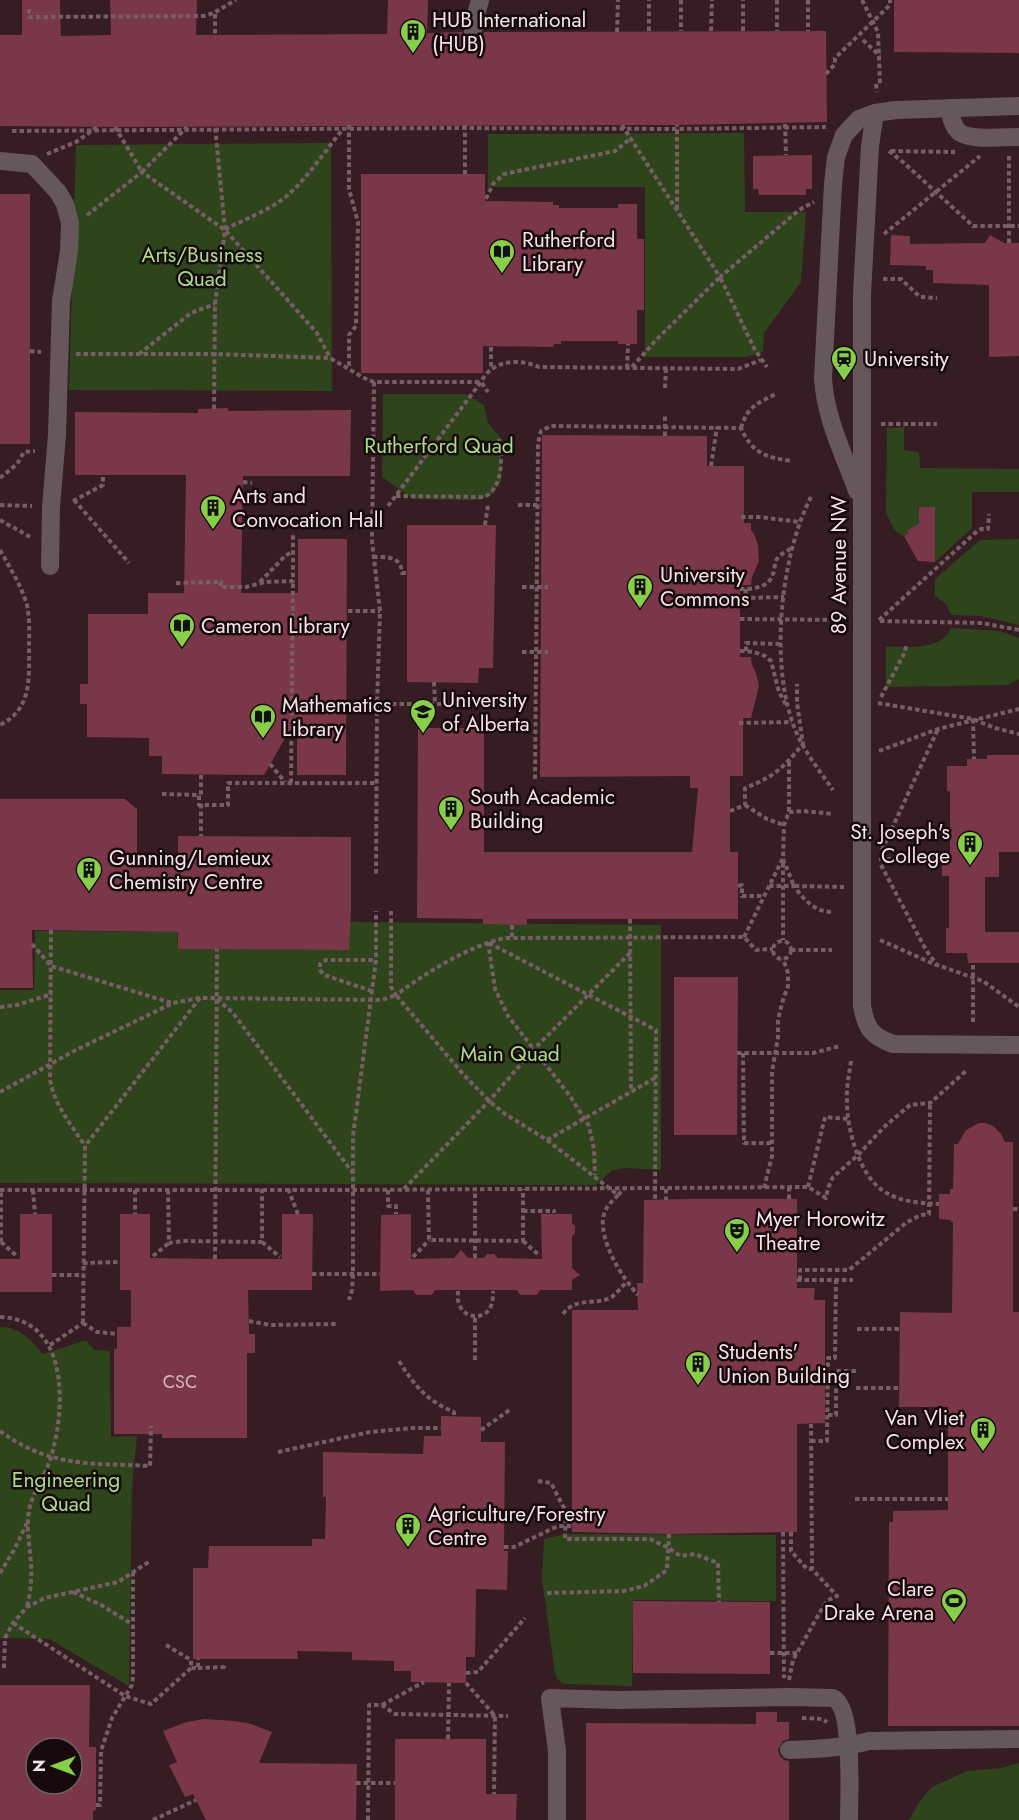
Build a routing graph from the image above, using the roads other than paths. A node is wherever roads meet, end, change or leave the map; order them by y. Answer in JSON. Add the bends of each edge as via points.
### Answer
{"nodes":[{"id":1,"x":480,"y":0,"type":"edge"},
{"id":2,"x":473,"y":32,"type":"dead end"},
{"id":3,"x":1019,"y":106,"type":"edge"},
{"id":4,"x":949,"y":108,"type":"junction"},
{"id":5,"x":875,"y":113,"type":"junction"},
{"id":6,"x":1019,"y":137,"type":"edge"},
{"id":7,"x":0,"y":161,"type":"edge"},
{"id":8,"x":862,"y":502,"type":"junction"},
{"id":9,"x":50,"y":558,"type":"road end"},
{"id":10,"x":1019,"y":1046,"type":"edge"},
{"id":11,"x":1019,"y":1740,"type":"edge"},
{"id":12,"x":848,"y":1746,"type":"junction"},
{"id":13,"x":789,"y":1750,"type":"dead end"},
{"id":14,"x":557,"y":1820,"type":"edge"},
{"id":15,"x":849,"y":1820,"type":"edge"}],
"edges":[{"from":1,"to":2,"type":"street"},
{"from":3,"to":4,"type":"street"},
{"from":4,"to":5,"type":"street"},
{"from":4,"to":6,"type":"street","via":[[960,133]]},
{"from":5,"to":8,"type":"street","name":"89 Avenue NW","via":[[862,260]]},
{"from":5,"to":8,"type":"street","via":[[860,119],[844,135],[836,157],[823,378],[824,397]]},
{"from":7,"to":9,"type":"street","via":[[32,164],[65,204],[70,223],[61,294]]},
{"from":8,"to":10,"type":"street","name":"89 Avenue NW","via":[[861,989],[865,1021],[875,1035],[893,1044]]},
{"from":11,"to":12,"type":"street","via":[[869,1741]]},
{"from":12,"to":13,"type":"street"},
{"from":12,"to":14,"type":"street","via":[[845,1717],[838,1700],[828,1697],[550,1698]]},
{"from":12,"to":15,"type":"street"}]}
